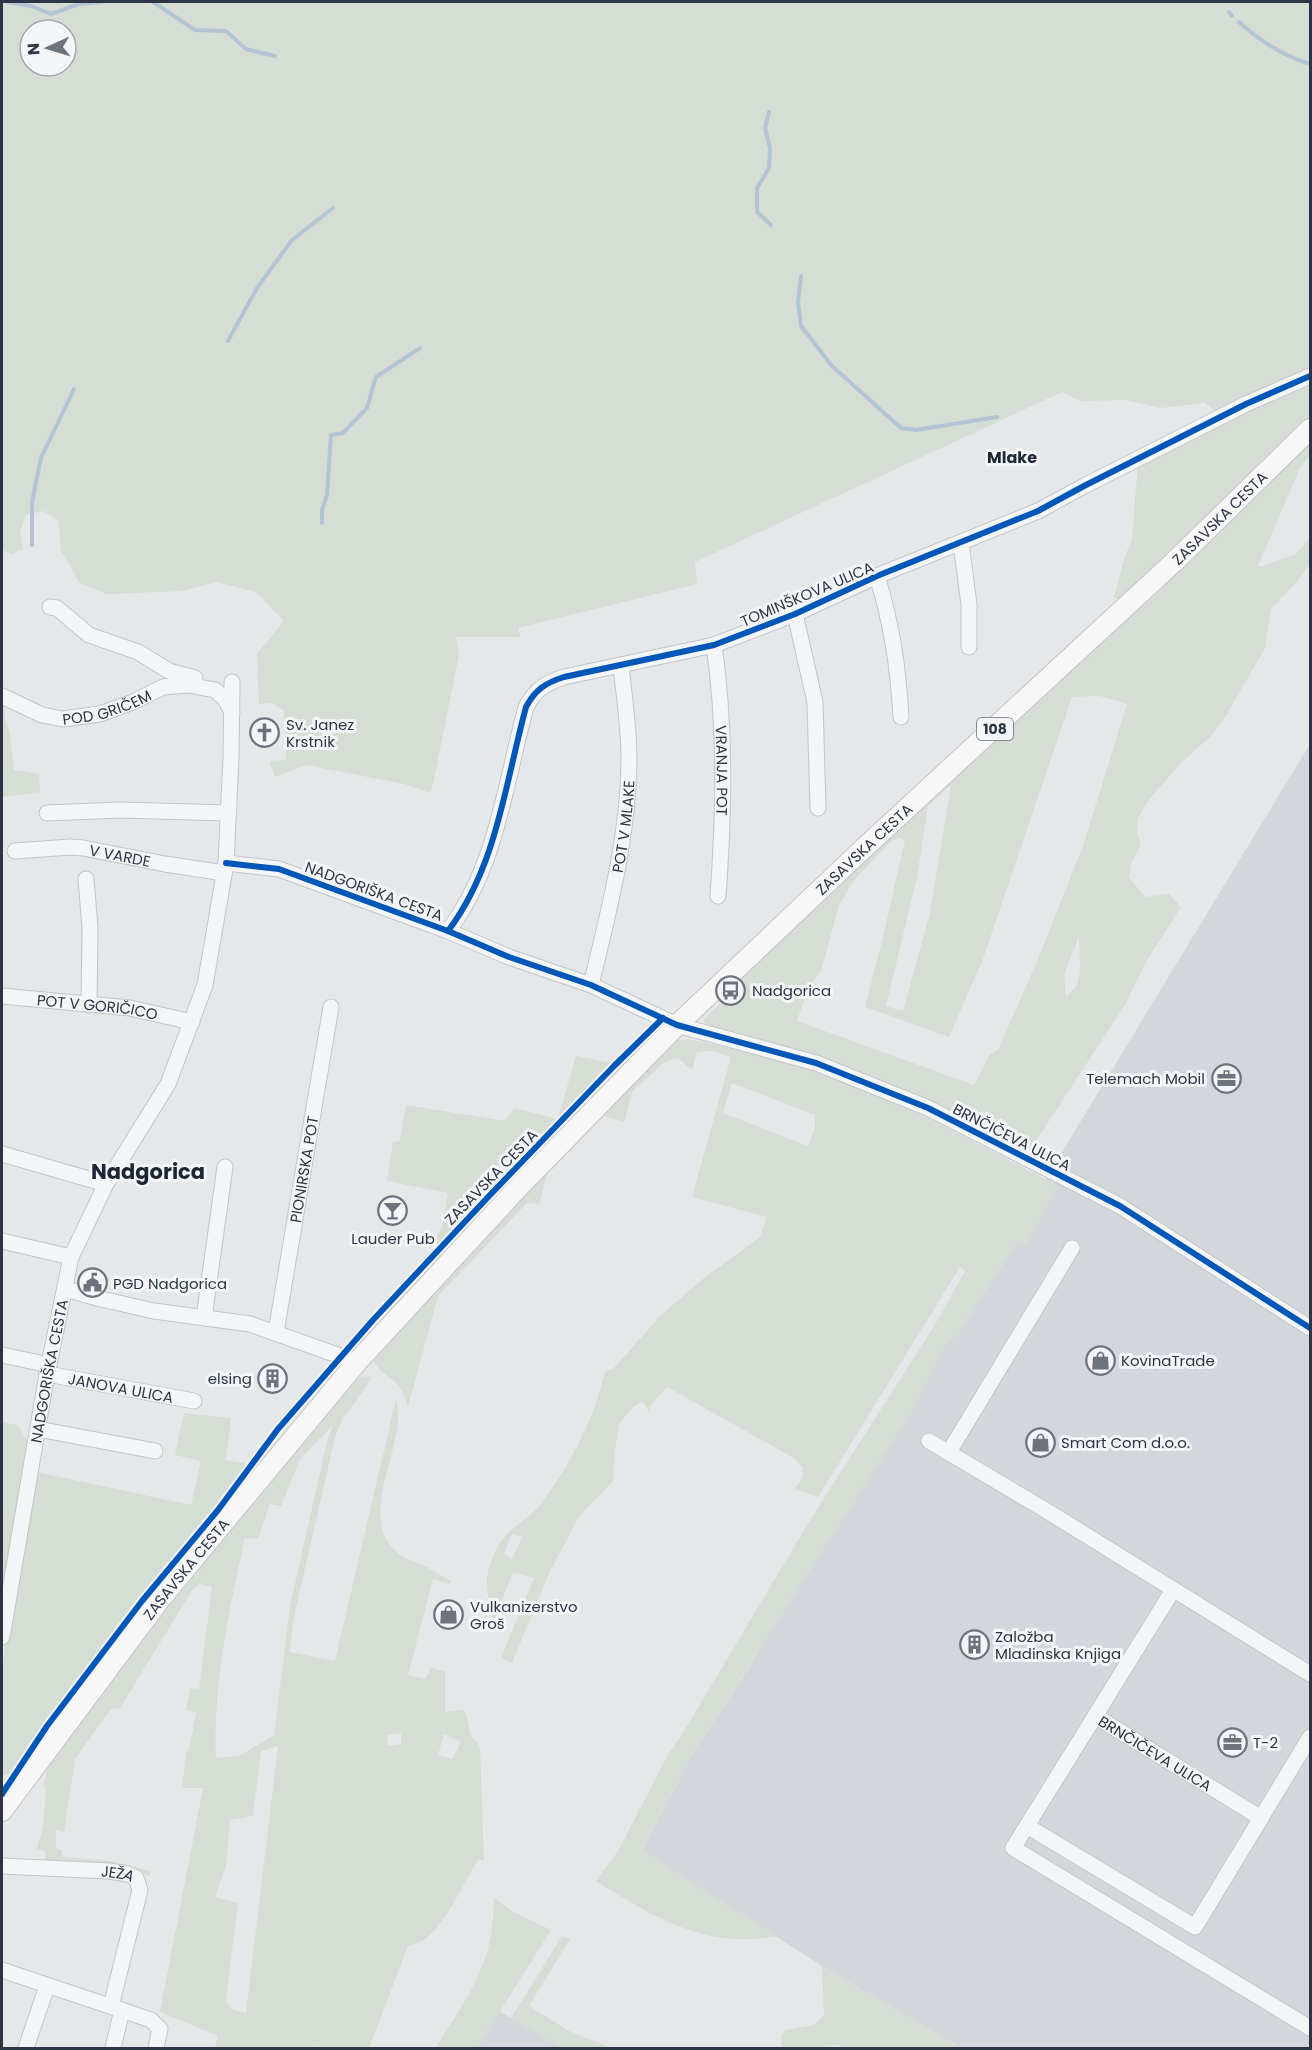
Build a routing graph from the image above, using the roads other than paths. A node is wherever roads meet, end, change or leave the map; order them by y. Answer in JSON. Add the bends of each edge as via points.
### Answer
{"nodes":[{"id":1,"x":1311,"y":376,"type":"edge"},
{"id":2,"x":1311,"y":429,"type":"edge"},
{"id":3,"x":961,"y":543,"type":"junction"},
{"id":4,"x":877,"y":576,"type":"junction"},
{"id":5,"x":50,"y":607,"type":"dead end"},
{"id":6,"x":795,"y":614,"type":"junction"},
{"id":7,"x":714,"y":645,"type":"junction"},
{"id":8,"x":969,"y":647,"type":"dead end"},
{"id":9,"x":621,"y":666,"type":"junction"},
{"id":10,"x":232,"y":682,"type":"dead end"},
{"id":11,"x":215,"y":690,"type":"junction"},
{"id":12,"x":2,"y":696,"type":"edge"},
{"id":13,"x":232,"y":712,"type":"junction"},
{"id":14,"x":902,"y":717,"type":"dead end"},
{"id":15,"x":818,"y":808,"type":"dead end"},
{"id":16,"x":47,"y":813,"type":"dead end"},
{"id":17,"x":229,"y":813,"type":"junction"},
{"id":18,"x":15,"y":851,"type":"dead end"},
{"id":19,"x":225,"y":868,"type":"junction"},
{"id":20,"x":86,"y":879,"type":"dead end"},
{"id":21,"x":718,"y":896,"type":"dead end"},
{"id":22,"x":448,"y":931,"type":"junction"},
{"id":23,"x":591,"y":985,"type":"junction"},
{"id":24,"x":2,"y":996,"type":"edge"},
{"id":25,"x":89,"y":1005,"type":"junction"},
{"id":26,"x":331,"y":1007,"type":"dead end"},
{"id":27,"x":192,"y":1022,"type":"junction"},
{"id":28,"x":676,"y":1025,"type":"junction"},
{"id":29,"x":2,"y":1154,"type":"edge"},
{"id":30,"x":225,"y":1167,"type":"dead end"},
{"id":31,"x":106,"y":1184,"type":"junction"},
{"id":32,"x":2,"y":1240,"type":"edge"},
{"id":33,"x":1072,"y":1248,"type":"dead end"},
{"id":34,"x":71,"y":1257,"type":"junction"},
{"id":35,"x":65,"y":1289,"type":"junction"},
{"id":36,"x":204,"y":1317,"type":"junction"},
{"id":37,"x":1311,"y":1328,"type":"edge"},
{"id":38,"x":276,"y":1332,"type":"junction"},
{"id":39,"x":2,"y":1355,"type":"edge"},
{"id":40,"x":357,"y":1362,"type":"junction"},
{"id":41,"x":48,"y":1369,"type":"junction"},
{"id":42,"x":194,"y":1401,"type":"dead end"},
{"id":43,"x":38,"y":1429,"type":"junction"},
{"id":44,"x":929,"y":1441,"type":"dead end"},
{"id":45,"x":155,"y":1451,"type":"dead end"},
{"id":46,"x":949,"y":1452,"type":"junction"},
{"id":47,"x":1173,"y":1590,"type":"junction"},
{"id":48,"x":2,"y":1636,"type":"edge"},
{"id":49,"x":1311,"y":1674,"type":"edge"},
{"id":50,"x":1095,"y":1716,"type":"junction"},
{"id":51,"x":1311,"y":1737,"type":"edge"},
{"id":52,"x":2,"y":1811,"type":"edge"},
{"id":53,"x":1261,"y":1818,"type":"junction"},
{"id":54,"x":1027,"y":1826,"type":"junction"},
{"id":55,"x":2,"y":1866,"type":"edge"},
{"id":56,"x":2,"y":1970,"type":"edge"},
{"id":57,"x":47,"y":1986,"type":"junction"},
{"id":58,"x":116,"y":2008,"type":"junction"},
{"id":59,"x":1311,"y":2028,"type":"edge"},
{"id":60,"x":26,"y":2049,"type":"edge"},
{"id":61,"x":113,"y":2049,"type":"edge"},
{"id":62,"x":156,"y":2049,"type":"edge"}],
"edges":[{"from":1,"to":3,"type":"street","name":"TOMINŠKOVA ULICA","via":[[1246,404],[1038,511]]},
{"from":2,"to":28,"type":"main road","name":"ZASAVSKA CESTA","number":"108"},
{"from":3,"to":4,"type":"street","name":"TOMINŠKOVA ULICA"},
{"from":3,"to":8,"type":"street","via":[[969,605]]},
{"from":4,"to":6,"type":"street","name":"TOMINŠKOVA ULICA"},
{"from":4,"to":14,"type":"street","name":"TOMINŠKOVA ULICA","via":[[897,659]]},
{"from":5,"to":11,"type":"street","name":"POD GRIČEM","via":[[57,608],[90,635],[138,652],[169,671],[206,681]]},
{"from":6,"to":7,"type":"street","name":"TOMINŠKOVA ULICA"},
{"from":6,"to":15,"type":"street","name":"TOMINŠKOVA ULICA","via":[[815,702]]},
{"from":7,"to":9,"type":"street","name":"TOMINŠKOVA ULICA"},
{"from":7,"to":21,"type":"street","name":"VRANJA POT","via":[[724,770]]},
{"from":9,"to":22,"type":"street","name":"TOMINŠKOVA ULICA","via":[[550,681],[532,695],[518,734],[490,851],[473,891]]},
{"from":9,"to":23,"type":"street","name":"POT V MLAKE","via":[[629,757],[627,797],[618,869]]},
{"from":10,"to":13,"type":"street"},
{"from":11,"to":12,"type":"street","name":"POD GRIČEM","via":[[171,685],[100,714],[63,719],[42,715]]},
{"from":11,"to":13,"type":"street","name":"POD GRIČEM"},
{"from":13,"to":17,"type":"street"},
{"from":16,"to":17,"type":"street"},
{"from":17,"to":19,"type":"street"},
{"from":18,"to":19,"type":"street","name":"V VARDE","via":[[83,848],[165,864]]},
{"from":19,"to":22,"type":"street","name":"NADGORIŠKA CESTA","via":[[279,869]]},
{"from":19,"to":27,"type":"street","name":"NADGORIŠKA CESTA","via":[[205,985]]},
{"from":20,"to":25,"type":"street"},
{"from":22,"to":23,"type":"street","name":"NADGORIŠKA CESTA"},
{"from":23,"to":28,"type":"street","name":"NADGORIŠKA CESTA"},
{"from":24,"to":25,"type":"street","name":"POT V GORIČICO"},
{"from":25,"to":27,"type":"street","name":"POT V GORIČICO","via":[[130,1008]]},
{"from":26,"to":38,"type":"street","name":"PIONIRSKA POT"},
{"from":27,"to":31,"type":"street","name":"NADGORIŠKA CESTA","via":[[168,1084]]},
{"from":28,"to":37,"type":"street","name":"BRNČIČEVA ULICA","via":[[816,1063],[928,1108],[1120,1206]]},
{"from":28,"to":40,"type":"main road","name":"ZASAVSKA CESTA","number":"108"},
{"from":29,"to":31,"type":"street"},
{"from":30,"to":36,"type":"street"},
{"from":31,"to":34,"type":"street","name":"NADGORIŠKA CESTA"},
{"from":32,"to":34,"type":"street"},
{"from":33,"to":46,"type":"street"},
{"from":34,"to":35,"type":"street","name":"NADGORIŠKA CESTA"},
{"from":35,"to":36,"type":"street","via":[[154,1311]]},
{"from":35,"to":41,"type":"street","name":"NADGORIŠKA CESTA"},
{"from":36,"to":38,"type":"street"},
{"from":38,"to":40,"type":"street"},
{"from":39,"to":41,"type":"street","name":"JANOVA ULICA"},
{"from":40,"to":52,"type":"main road","name":"ZASAVSKA CESTA","number":"108","via":[[161,1598]]},
{"from":41,"to":42,"type":"street","name":"JANOVA ULICA"},
{"from":41,"to":43,"type":"street","name":"NADGORIŠKA CESTA"},
{"from":43,"to":45,"type":"street"},
{"from":43,"to":48,"type":"street","name":"NADGORIŠKA CESTA"},
{"from":44,"to":46,"type":"street"},
{"from":46,"to":47,"type":"street"},
{"from":47,"to":49,"type":"street"},
{"from":47,"to":50,"type":"street","name":"BRNČIČEVA ULICA"},
{"from":50,"to":53,"type":"street","name":"BRNČIČEVA ULICA"},
{"from":50,"to":54,"type":"street"},
{"from":51,"to":53,"type":"street"},
{"from":53,"to":54,"type":"street","via":[[1195,1927]]},
{"from":54,"to":59,"type":"street","via":[[1013,1848]]},
{"from":55,"to":58,"type":"street","name":"JEŽA","via":[[109,1871],[136,1878],[140,1890]]},
{"from":56,"to":57,"type":"street"},
{"from":57,"to":58,"type":"street"},
{"from":57,"to":60,"type":"street"},
{"from":58,"to":61,"type":"street"},
{"from":58,"to":62,"type":"street","via":[[157,2024],[160,2029]]}]}
